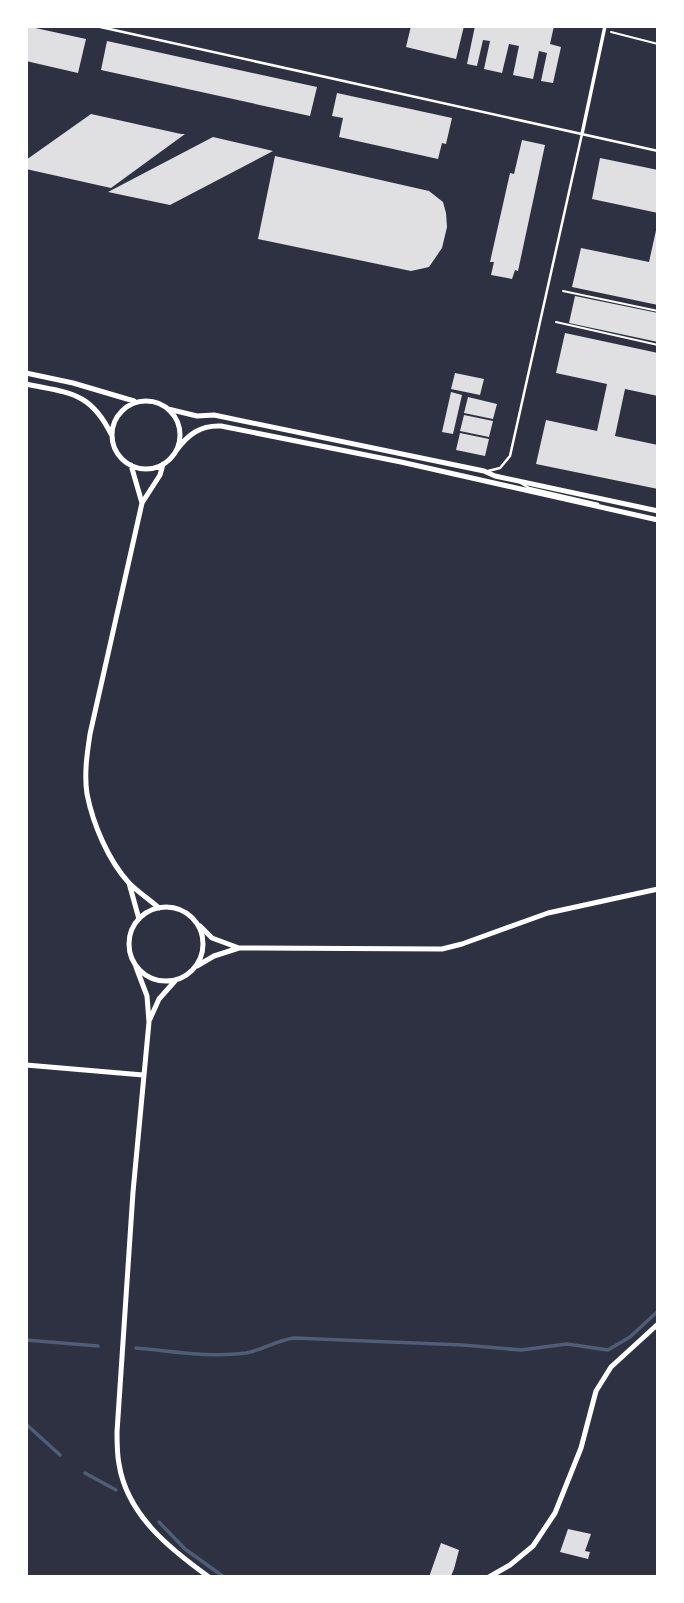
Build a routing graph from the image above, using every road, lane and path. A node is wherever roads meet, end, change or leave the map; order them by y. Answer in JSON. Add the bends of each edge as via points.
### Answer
{"nodes":[{"id":1,"x":96,"y":26,"type":"edge"},
{"id":2,"x":605,"y":28,"type":"edge"},
{"id":3,"x":658,"y":44,"type":"edge"},
{"id":4,"x":582,"y":134,"type":"junction"},
{"id":5,"x":658,"y":151,"type":"edge"},
{"id":6,"x":563,"y":291,"type":"dead end"},
{"id":7,"x":658,"y":312,"type":"edge"},
{"id":8,"x":556,"y":322,"type":"dead end"},
{"id":9,"x":658,"y":345,"type":"edge"},
{"id":10,"x":26,"y":373,"type":"edge"},
{"id":11,"x":26,"y":384,"type":"edge"},
{"id":12,"x":138,"y":402,"type":"junction"},
{"id":13,"x":168,"y":409,"type":"junction"},
{"id":14,"x":112,"y":437,"type":"junction"},
{"id":15,"x":176,"y":451,"type":"junction"},
{"id":16,"x":163,"y":464,"type":"junction"},
{"id":17,"x":131,"y":465,"type":"junction"},
{"id":18,"x":484,"y":471,"type":"junction"},
{"id":19,"x":519,"y":481,"type":"junction"},
{"id":20,"x":142,"y":503,"type":"junction"},
{"id":21,"x":606,"y":509,"type":"junction"},
{"id":22,"x":658,"y":511,"type":"edge"},
{"id":23,"x":658,"y":519,"type":"edge"},
{"id":24,"x":129,"y":883,"type":"junction"},
{"id":25,"x":658,"y":889,"type":"edge"},
{"id":26,"x":159,"y":908,"type":"junction"},
{"id":27,"x":139,"y":919,"type":"junction"},
{"id":28,"x":196,"y":921,"type":"junction"},
{"id":29,"x":239,"y":948,"type":"junction"},
{"id":30,"x":197,"y":966,"type":"junction"},
{"id":31,"x":136,"y":967,"type":"junction"},
{"id":32,"x":175,"y":981,"type":"junction"},
{"id":33,"x":149,"y":1022,"type":"junction"},
{"id":34,"x":26,"y":1065,"type":"edge"},
{"id":35,"x":143,"y":1075,"type":"junction"},
{"id":36,"x":658,"y":1324,"type":"edge"},
{"id":37,"x":209,"y":1577,"type":"edge"},
{"id":38,"x":489,"y":1577,"type":"edge"}],
"edges":[{"from":1,"to":4,"type":"lane"},
{"from":2,"to":3,"type":"path"},
{"from":2,"to":4,"type":"street"},
{"from":4,"to":5,"type":"lane"},
{"from":4,"to":18,"type":"lane","via":[[510,456],[500,468]]},
{"from":6,"to":7,"type":"path"},
{"from":8,"to":9,"type":"path"},
{"from":10,"to":12,"type":"street"},
{"from":11,"to":14,"type":"street","via":[[79,396],[99,414]]},
{"from":12,"to":13,"type":"street","via":[[154,402]]},
{"from":12,"to":14,"type":"street","via":[[121,411]]},
{"from":13,"to":15,"type":"street","via":[[180,433]]},
{"from":13,"to":18,"type":"street"},
{"from":14,"to":17,"type":"street","via":[[118,454]]},
{"from":15,"to":16,"type":"street"},
{"from":15,"to":21,"type":"street","via":[[200,428],[221,426]]},
{"from":16,"to":17,"type":"street","via":[[147,469]]},
{"from":16,"to":20,"type":"street"},
{"from":17,"to":20,"type":"street"},
{"from":18,"to":19,"type":"street"},
{"from":19,"to":21,"type":"lane","via":[[529,488]]},
{"from":19,"to":22,"type":"street"},
{"from":20,"to":24,"type":"street","via":[[86,763],[94,819],[109,854]]},
{"from":21,"to":23,"type":"street"},
{"from":24,"to":26,"type":"street"},
{"from":24,"to":27,"type":"street"},
{"from":25,"to":29,"type":"street","via":[[548,913],[442,949]]},
{"from":26,"to":27,"type":"street"},
{"from":26,"to":28,"type":"street","via":[[179,909]]},
{"from":27,"to":31,"type":"street","via":[[129,948]]},
{"from":28,"to":29,"type":"street","via":[[212,938]]},
{"from":28,"to":30,"type":"street","via":[[204,943]]},
{"from":29,"to":30,"type":"street"},
{"from":30,"to":32,"type":"street"},
{"from":31,"to":32,"type":"street","via":[[153,979]]},
{"from":31,"to":33,"type":"street","via":[[147,996]]},
{"from":32,"to":33,"type":"street","via":[[159,999]]},
{"from":33,"to":35,"type":"street"},
{"from":34,"to":35,"type":"street"},
{"from":35,"to":37,"type":"street","via":[[117,1432],[119,1466],[144,1521],[169,1548]]},
{"from":36,"to":38,"type":"street","via":[[611,1367],[596,1391],[555,1513],[534,1546]]}]}
